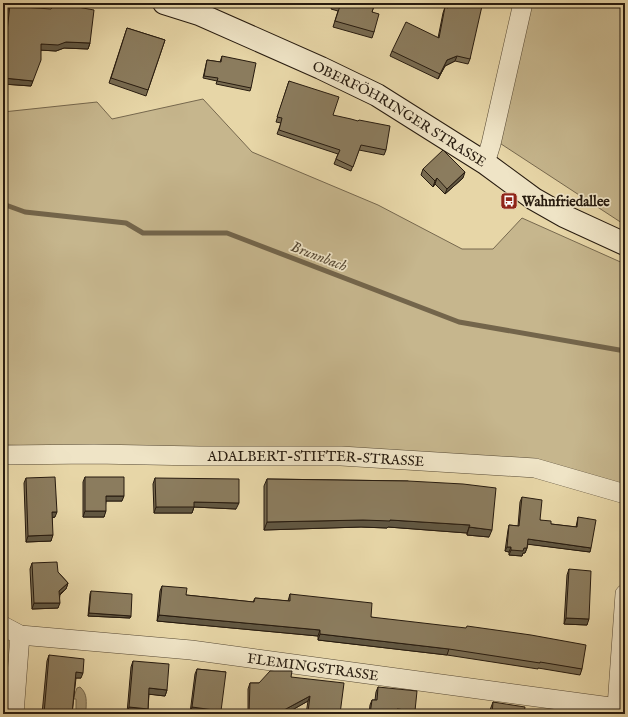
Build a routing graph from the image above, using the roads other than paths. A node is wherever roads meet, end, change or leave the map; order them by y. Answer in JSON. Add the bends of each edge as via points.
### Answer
{"nodes":[{"id":1,"x":164,"y":3,"type":"edge"},
{"id":2,"x":523,"y":3,"type":"edge"},
{"id":3,"x":485,"y":163,"type":"junction"},
{"id":4,"x":625,"y":244,"type":"edge"},
{"id":5,"x":3,"y":455,"type":"edge"},
{"id":6,"x":625,"y":494,"type":"edge"},
{"id":7,"x":625,"y":594,"type":"edge"},
{"id":8,"x":3,"y":626,"type":"edge"},
{"id":9,"x":20,"y":635,"type":"junction"},
{"id":10,"x":621,"y":708,"type":"edge"},
{"id":11,"x":14,"y":714,"type":"edge"}],
"edges":[{"from":1,"to":3,"type":"main road","name":"OBERFÖHRINGER STRASSE","via":[[206,17],[377,95]]},
{"from":2,"to":3,"type":"street"},
{"from":3,"to":4,"type":"main road","name":"OBERFÖHRINGER STRASSE","via":[[534,199]]},
{"from":5,"to":6,"type":"street","name":"ADALBERT-STIFTER-STRASSE","via":[[341,456],[512,466],[535,468]]},
{"from":7,"to":10,"type":"street"},
{"from":8,"to":9,"type":"street","name":"FLEMINGSTRASSE"},
{"from":9,"to":10,"type":"street","name":"FLEMINGSTRASSE","via":[[191,650]]},
{"from":9,"to":11,"type":"street"}]}
